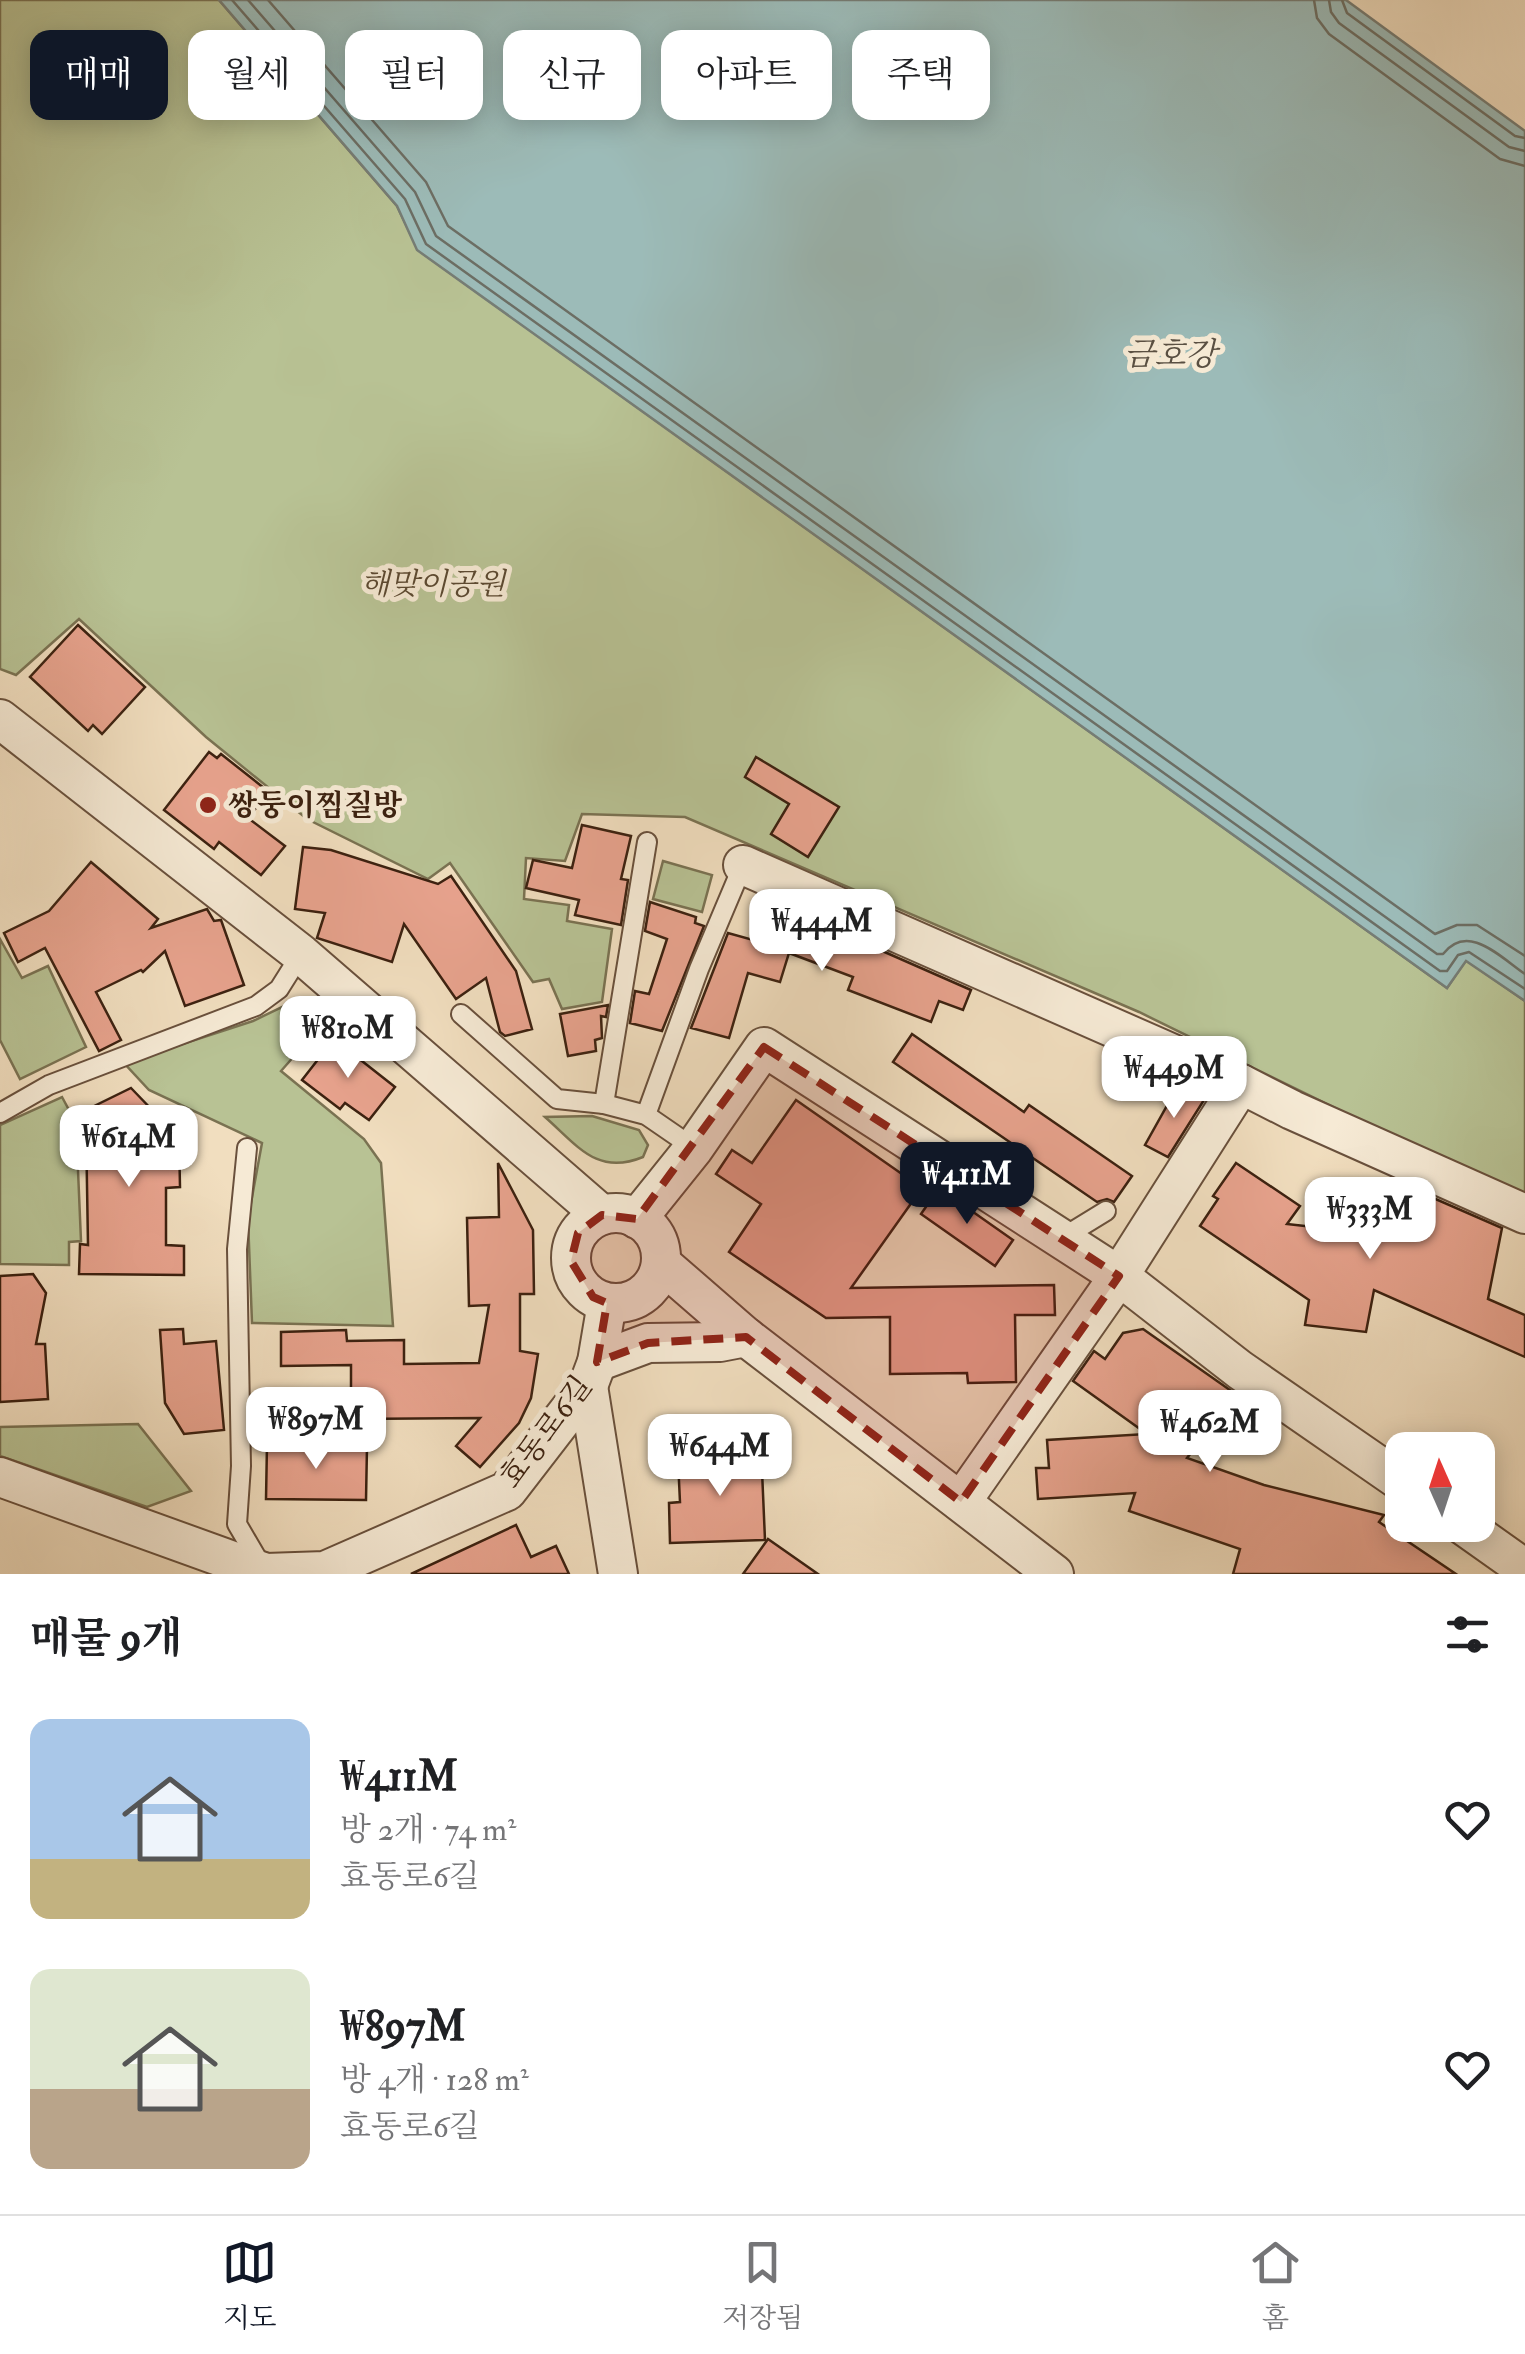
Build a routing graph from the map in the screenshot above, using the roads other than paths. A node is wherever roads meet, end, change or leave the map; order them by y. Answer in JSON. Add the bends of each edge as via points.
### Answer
{"nodes":[{"id":1,"x":0,"y":719,"type":"edge"},
{"id":2,"x":647,"y":842,"type":"dead end"},
{"id":3,"x":743,"y":865,"type":"joint"},
{"id":4,"x":300,"y":954,"type":"junction"},
{"id":5,"x":461,"y":1014,"type":"dead end"},
{"id":6,"x":1240,"y":1084,"type":"junction"},
{"id":7,"x":604,"y":1104,"type":"junction"},
{"id":8,"x":0,"y":1113,"type":"edge"},
{"id":9,"x":646,"y":1115,"type":"junction"},
{"id":10,"x":246,"y":1148,"type":"dead end"},
{"id":11,"x":694,"y":1148,"type":"junction"},
{"id":12,"x":1106,"y":1211,"type":"dead end"},
{"id":13,"x":1525,"y":1214,"type":"edge"},
{"id":14,"x":619,"y":1217,"type":"junction"},
{"id":15,"x":1062,"y":1238,"type":"junction"},
{"id":16,"x":662,"y":1264,"type":"junction"},
{"id":17,"x":1119,"y":1276,"type":"junction"},
{"id":18,"x":607,"y":1303,"type":"junction"},
{"id":19,"x":746,"y":1338,"type":"junction"},
{"id":20,"x":592,"y":1374,"type":"junction"},
{"id":21,"x":1385,"y":1470,"type":"edge"},
{"id":22,"x":0,"y":1478,"type":"edge"},
{"id":23,"x":961,"y":1502,"type":"junction"},
{"id":24,"x":1488,"y":1542,"type":"edge"},
{"id":25,"x":1520,"y":1564,"type":"edge"},
{"id":26,"x":266,"y":1574,"type":"edge"},
{"id":27,"x":618,"y":1574,"type":"edge"},
{"id":28,"x":1054,"y":1574,"type":"edge"}],
"edges":[{"from":1,"to":4,"type":"street"},
{"from":2,"to":7,"type":"lane"},
{"from":3,"to":6,"type":"street"},
{"from":3,"to":9,"type":"lane"},
{"from":4,"to":8,"type":"lane","via":[[279,989],[256,1006],[49,1085]]},
{"from":4,"to":14,"type":"street"},
{"from":5,"to":7,"type":"lane","via":[[557,1099]]},
{"from":6,"to":13,"type":"street"},
{"from":6,"to":17,"type":"street"},
{"from":7,"to":9,"type":"lane"},
{"from":9,"to":11,"type":"lane"},
{"from":10,"to":26,"type":"lane","via":[[237,1249],[237,1524]]},
{"from":11,"to":14,"type":"street"},
{"from":11,"to":15,"type":"street","via":[[764,1047]]},
{"from":12,"to":15,"type":"lane"},
{"from":14,"to":16,"type":"street","via":[[645,1222],[656,1234]]},
{"from":14,"to":18,"type":"street","via":[[578,1233],[571,1261],[582,1288]]},
{"from":15,"to":17,"type":"street"},
{"from":16,"to":18,"type":"street","via":[[648,1291],[622,1304]]},
{"from":16,"to":19,"type":"street"},
{"from":17,"to":21,"type":"street"},
{"from":17,"to":23,"type":"street"},
{"from":18,"to":20,"type":"street","name":"효동로6길"},
{"from":19,"to":20,"type":"street","via":[[648,1342]]},
{"from":19,"to":23,"type":"street"},
{"from":20,"to":26,"type":"street","name":"효동로6길","via":[[508,1491],[325,1571]]},
{"from":20,"to":27,"type":"street"},
{"from":22,"to":26,"type":"street","name":"효동로6길"},
{"from":23,"to":28,"type":"street"},
{"from":24,"to":25,"type":"street"}]}
